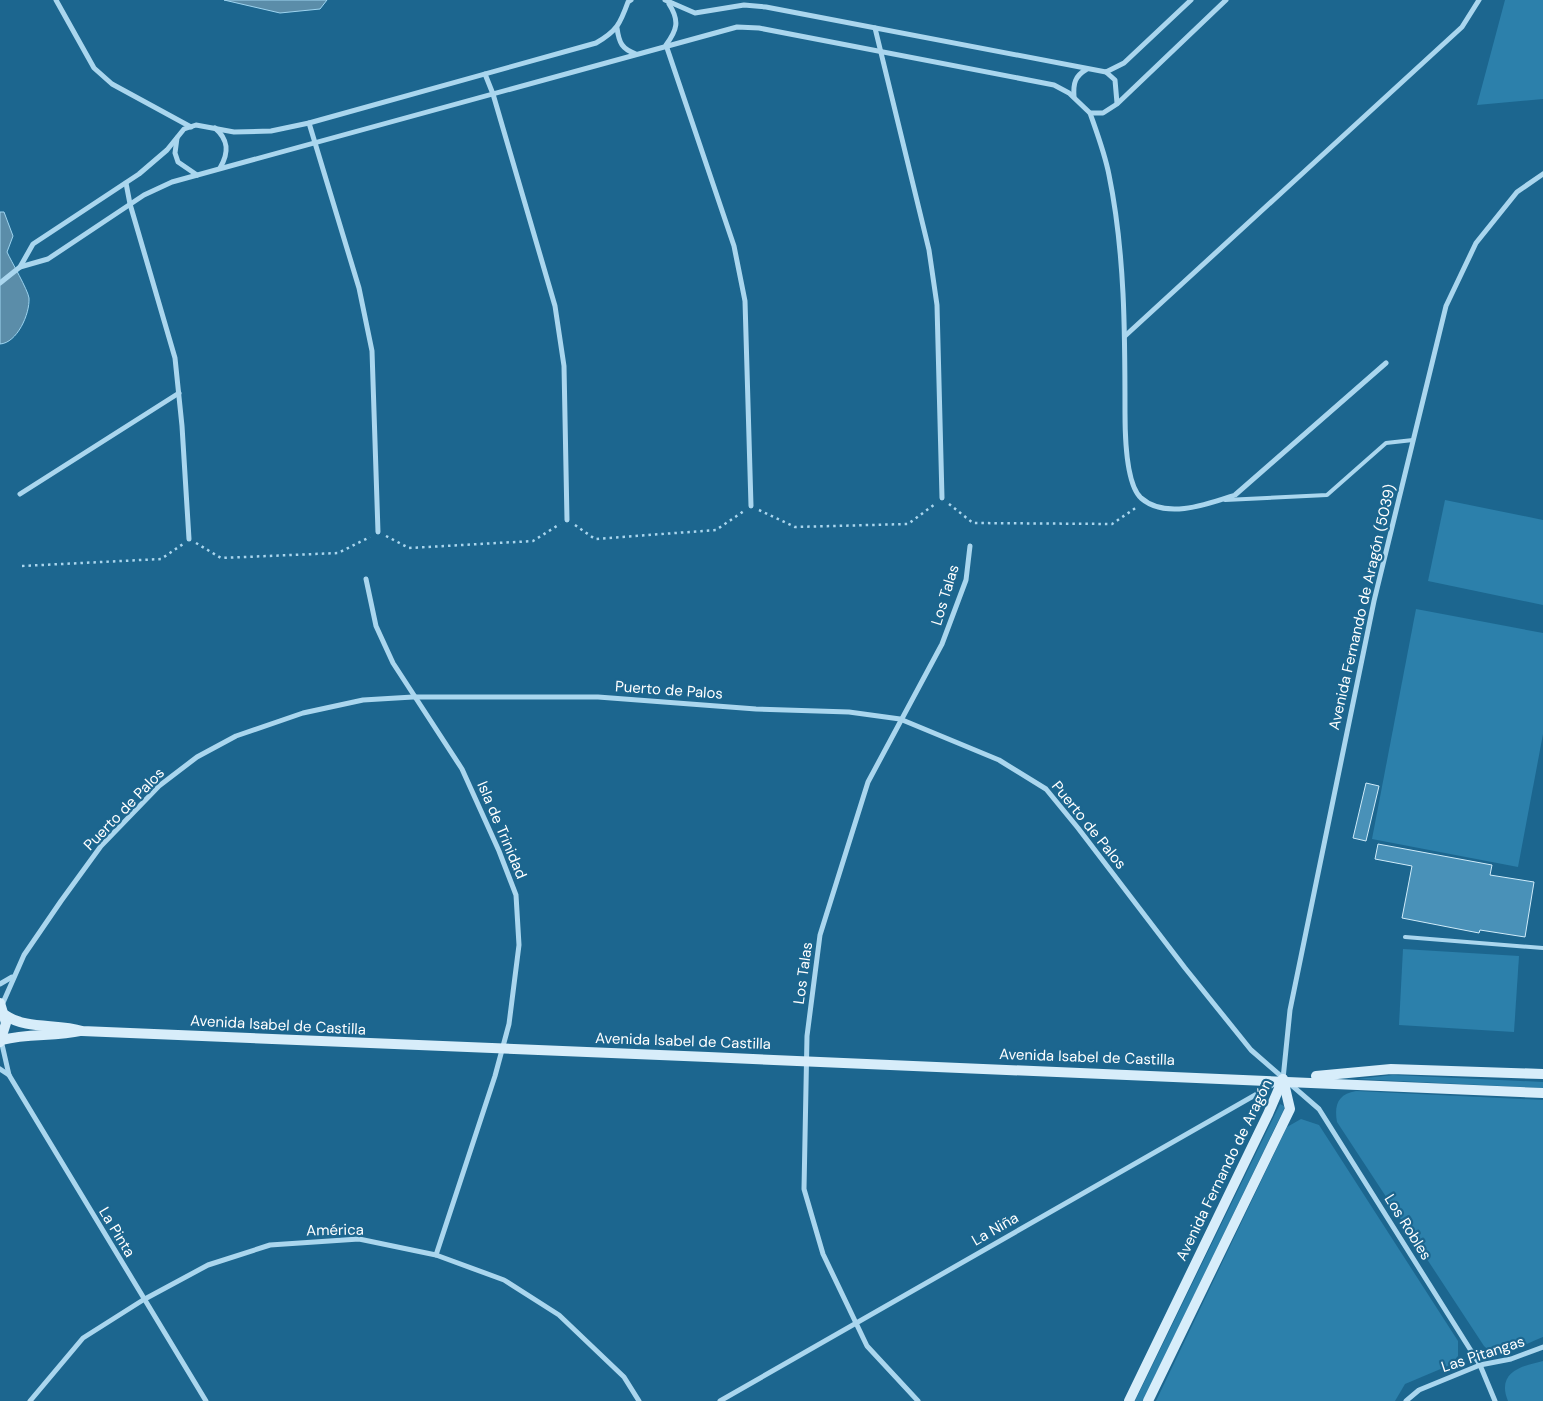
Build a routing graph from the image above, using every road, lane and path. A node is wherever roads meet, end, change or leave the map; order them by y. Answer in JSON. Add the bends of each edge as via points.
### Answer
{"nodes":[{"id":1,"x":56,"y":0,"type":"edge"},
{"id":2,"x":666,"y":0,"type":"edge"},
{"id":3,"x":1191,"y":0,"type":"edge"},
{"id":4,"x":1226,"y":0,"type":"edge"},
{"id":5,"x":1479,"y":0,"type":"edge"},
{"id":6,"x":629,"y":1,"type":"edge"},
{"id":7,"x":617,"y":28,"type":"junction"},
{"id":8,"x":875,"y":28,"type":"junction"},
{"id":9,"x":666,"y":45,"type":"junction"},
{"id":10,"x":879,"y":50,"type":"junction"},
{"id":11,"x":636,"y":54,"type":"junction"},
{"id":12,"x":1088,"y":69,"type":"junction"},
{"id":13,"x":1106,"y":72,"type":"junction"},
{"id":14,"x":485,"y":74,"type":"junction"},
{"id":15,"x":493,"y":94,"type":"junction"},
{"id":16,"x":1074,"y":97,"type":"junction"},
{"id":17,"x":1117,"y":104,"type":"junction"},
{"id":18,"x":1090,"y":113,"type":"junction"},
{"id":19,"x":310,"y":123,"type":"junction"},
{"id":20,"x":191,"y":127,"type":"junction"},
{"id":21,"x":213,"y":127,"type":"junction"},
{"id":22,"x":177,"y":137,"type":"junction"},
{"id":23,"x":315,"y":143,"type":"junction"},
{"id":24,"x":220,"y":169,"type":"junction"},
{"id":25,"x":1543,"y":174,"type":"edge"},
{"id":26,"x":198,"y":175,"type":"junction"},
{"id":27,"x":126,"y":182,"type":"junction"},
{"id":28,"x":130,"y":204,"type":"junction"},
{"id":29,"x":19,"y":269,"type":"junction"},
{"id":30,"x":0,"y":283,"type":"edge"},
{"id":31,"x":1126,"y":336,"type":"junction"},
{"id":32,"x":1386,"y":363,"type":"dead end"},
{"id":33,"x":179,"y":393,"type":"junction"},
{"id":34,"x":1413,"y":440,"type":"junction"},
{"id":35,"x":20,"y":494,"type":"dead end"},
{"id":36,"x":942,"y":498,"type":"junction"},
{"id":37,"x":1147,"y":500,"type":"junction"},
{"id":38,"x":1220,"y":500,"type":"junction"},
{"id":39,"x":751,"y":506,"type":"junction"},
{"id":40,"x":567,"y":520,"type":"junction"},
{"id":41,"x":378,"y":532,"type":"junction"},
{"id":42,"x":189,"y":539,"type":"junction"},
{"id":43,"x":970,"y":546,"type":"dead end"},
{"id":44,"x":22,"y":566,"type":"dead end"},
{"id":45,"x":366,"y":579,"type":"dead end"},
{"id":46,"x":413,"y":698,"type":"junction"},
{"id":47,"x":900,"y":719,"type":"junction"},
{"id":48,"x":1405,"y":937,"type":"dead end"},
{"id":49,"x":1543,"y":948,"type":"edge"},
{"id":50,"x":13,"y":977,"type":"junction"},
{"id":51,"x":0,"y":984,"type":"edge"},
{"id":52,"x":2,"y":1008,"type":"edge"},
{"id":53,"x":82,"y":1031,"type":"junction"},
{"id":54,"x":1,"y":1041,"type":"edge"},
{"id":55,"x":502,"y":1050,"type":"junction"},
{"id":56,"x":806,"y":1061,"type":"junction"},
{"id":57,"x":0,"y":1069,"type":"edge"},
{"id":58,"x":1543,"y":1074,"type":"edge"},
{"id":59,"x":9,"y":1075,"type":"junction"},
{"id":60,"x":1283,"y":1079,"type":"junction"},
{"id":61,"x":1543,"y":1093,"type":"edge"},
{"id":62,"x":436,"y":1255,"type":"junction"},
{"id":63,"x":143,"y":1300,"type":"junction"},
{"id":64,"x":856,"y":1323,"type":"junction"},
{"id":65,"x":1543,"y":1347,"type":"edge"},
{"id":66,"x":1480,"y":1365,"type":"junction"},
{"id":67,"x":30,"y":1401,"type":"edge"},
{"id":68,"x":206,"y":1401,"type":"edge"},
{"id":69,"x":639,"y":1401,"type":"edge"},
{"id":70,"x":720,"y":1401,"type":"edge"},
{"id":71,"x":918,"y":1401,"type":"edge"},
{"id":72,"x":1129,"y":1401,"type":"edge"},
{"id":73,"x":1148,"y":1401,"type":"edge"},
{"id":74,"x":1406,"y":1401,"type":"edge"},
{"id":75,"x":1494,"y":1401,"type":"edge"}],
"edges":[{"from":1,"to":20,"type":"street","via":[[94,68],[112,84]]},
{"from":2,"to":8,"type":"street","via":[[695,13],[744,5],[758,6]]},
{"from":2,"to":9,"type":"street","via":[[673,10],[676,32]]},
{"from":3,"to":13,"type":"street","via":[[1124,63]]},
{"from":4,"to":17,"type":"street"},
{"from":5,"to":31,"type":"street","via":[[1462,26]]},
{"from":6,"to":7,"type":"street"},
{"from":7,"to":11,"type":"street","via":[[619,42],[625,50]]},
{"from":7,"to":14,"type":"street","via":[[613,34],[596,43]]},
{"from":8,"to":10,"type":"street"},
{"from":8,"to":12,"type":"street"},
{"from":9,"to":10,"type":"street","via":[[737,26]]},
{"from":9,"to":11,"type":"street"},
{"from":9,"to":39,"type":"street","via":[[734,246],[745,301]]},
{"from":10,"to":16,"type":"street","via":[[1054,85]]},
{"from":10,"to":36,"type":"street","via":[[929,250],[937,305]]},
{"from":11,"to":15,"type":"street"},
{"from":12,"to":13,"type":"street"},
{"from":12,"to":16,"type":"street","via":[[1078,74],[1073,84]]},
{"from":13,"to":17,"type":"street","via":[[1115,80]]},
{"from":14,"to":15,"type":"street"},
{"from":14,"to":19,"type":"street"},
{"from":15,"to":23,"type":"street"},
{"from":15,"to":40,"type":"street","via":[[555,306],[564,366]]},
{"from":16,"to":18,"type":"street"},
{"from":17,"to":18,"type":"street","via":[[1103,113]]},
{"from":18,"to":31,"type":"street","via":[[1109,173],[1119,241]]},
{"from":19,"to":21,"type":"street","via":[[271,131],[234,132]]},
{"from":19,"to":23,"type":"street"},
{"from":20,"to":21,"type":"street"},
{"from":20,"to":22,"type":"street"},
{"from":21,"to":24,"type":"street","via":[[225,139],[228,149]]},
{"from":22,"to":26,"type":"street","via":[[175,153],[178,162]]},
{"from":22,"to":27,"type":"street","via":[[153,162]]},
{"from":23,"to":24,"type":"street"},
{"from":23,"to":41,"type":"street","via":[[359,288],[372,351]]},
{"from":24,"to":26,"type":"street"},
{"from":25,"to":34,"type":"street","name":"Avenida Fernando de Aragón (5039)","via":[[1517,192],[1476,243],[1446,306]]},
{"from":26,"to":28,"type":"street","via":[[172,182]]},
{"from":27,"to":28,"type":"street"},
{"from":27,"to":29,"type":"street","via":[[33,244]]},
{"from":28,"to":29,"type":"street","via":[[48,259]]},
{"from":28,"to":33,"type":"street","via":[[175,358]]},
{"from":29,"to":30,"type":"street"},
{"from":31,"to":37,"type":"street","via":[[1126,442],[1131,475],[1140,497]]},
{"from":32,"to":38,"type":"street","via":[[1235,495]]},
{"from":33,"to":35,"type":"street"},
{"from":33,"to":42,"type":"street"},
{"from":34,"to":38,"type":"lane","via":[[1386,443],[1327,495]]},
{"from":34,"to":60,"type":"street","name":"Avenida Fernando de Aragón (5039)","via":[[1374,601],[1290,1010]]},
{"from":36,"to":37,"type":"path","via":[[973,523],[1112,524]]},
{"from":36,"to":39,"type":"path","via":[[908,524],[795,527]]},
{"from":37,"to":38,"type":"street","via":[[1163,509],[1204,506]]},
{"from":39,"to":40,"type":"path","via":[[716,530],[595,539]]},
{"from":40,"to":41,"type":"path","via":[[533,541],[409,548]]},
{"from":41,"to":42,"type":"path","via":[[338,553],[221,558]]},
{"from":42,"to":44,"type":"path","via":[[161,559]]},
{"from":43,"to":47,"type":"street","name":"Los Talas","via":[[966,580],[942,644]]},
{"from":45,"to":46,"type":"street","name":"Isla de Trinidad","via":[[376,626]]},
{"from":46,"to":47,"type":"street","name":"Puerto de Palos","via":[[598,698],[849,712]]},
{"from":46,"to":50,"type":"street","name":"Puerto de Palos","via":[[364,700],[303,713],[236,736],[197,757],[160,786],[102,846],[24,955]]},
{"from":46,"to":55,"type":"street","name":"Isla de Trinidad","via":[[462,769],[516,895],[519,945],[509,1024]]},
{"from":47,"to":56,"type":"street","name":"Los Talas","via":[[868,782],[820,935]]},
{"from":47,"to":60,"type":"street","name":"Puerto de Palos","via":[[999,760],[1046,789],[1251,1050]]},
{"from":48,"to":49,"type":"lane"},
{"from":50,"to":51,"type":"street"},
{"from":50,"to":52,"type":"street","name":"Puerto de Palos"},
{"from":52,"to":53,"type":"street","via":[[22,1024],[67,1026]]},
{"from":52,"to":54,"type":"street","via":[[6,1023]]},
{"from":53,"to":54,"type":"street","via":[[18,1035]]},
{"from":53,"to":55,"type":"street","name":"Avenida Isabel de Castilla"},
{"from":54,"to":59,"type":"street","name":"La Pinta"},
{"from":55,"to":56,"type":"street","name":"Avenida Isabel de Castilla"},
{"from":55,"to":62,"type":"street","name":"Isla de Trinidad"},
{"from":56,"to":60,"type":"street","name":"Avenida Isabel de Castilla"},
{"from":56,"to":64,"type":"street","name":"Los Talas","via":[[804,1190],[823,1254]]},
{"from":57,"to":59,"type":"street","name":"La Pinta"},
{"from":58,"to":60,"type":"street","name":"Avenida Isabel de Castilla","via":[[1392,1070]]},
{"from":59,"to":63,"type":"street","name":"La Pinta"},
{"from":60,"to":61,"type":"street","name":"Avenida Isabel de Castilla"},
{"from":60,"to":64,"type":"street","name":"La Niña"},
{"from":60,"to":66,"type":"street","name":"Los Robles","via":[[1320,1109]]},
{"from":60,"to":72,"type":"street","name":"Avenida Fernando de Aragón"},
{"from":60,"to":73,"type":"street","name":"Avenida Fernando de Aragón","via":[[1290,1109]]},
{"from":62,"to":63,"type":"street","name":"América","via":[[359,1239],[270,1245],[208,1265]]},
{"from":62,"to":69,"type":"street","name":"América","via":[[504,1280],[560,1315],[624,1377]]},
{"from":63,"to":67,"type":"street","name":"América","via":[[83,1338]]},
{"from":63,"to":68,"type":"street","name":"La Pinta"},
{"from":64,"to":70,"type":"street","name":"La Niña"},
{"from":64,"to":71,"type":"street","name":"Los Talas","via":[[867,1346]]},
{"from":65,"to":66,"type":"street","name":"Las Pitangas","via":[[1511,1359]]},
{"from":66,"to":74,"type":"street","name":"Las Pitangas","via":[[1420,1390]]},
{"from":66,"to":75,"type":"street","name":"Los Robles"}]}
